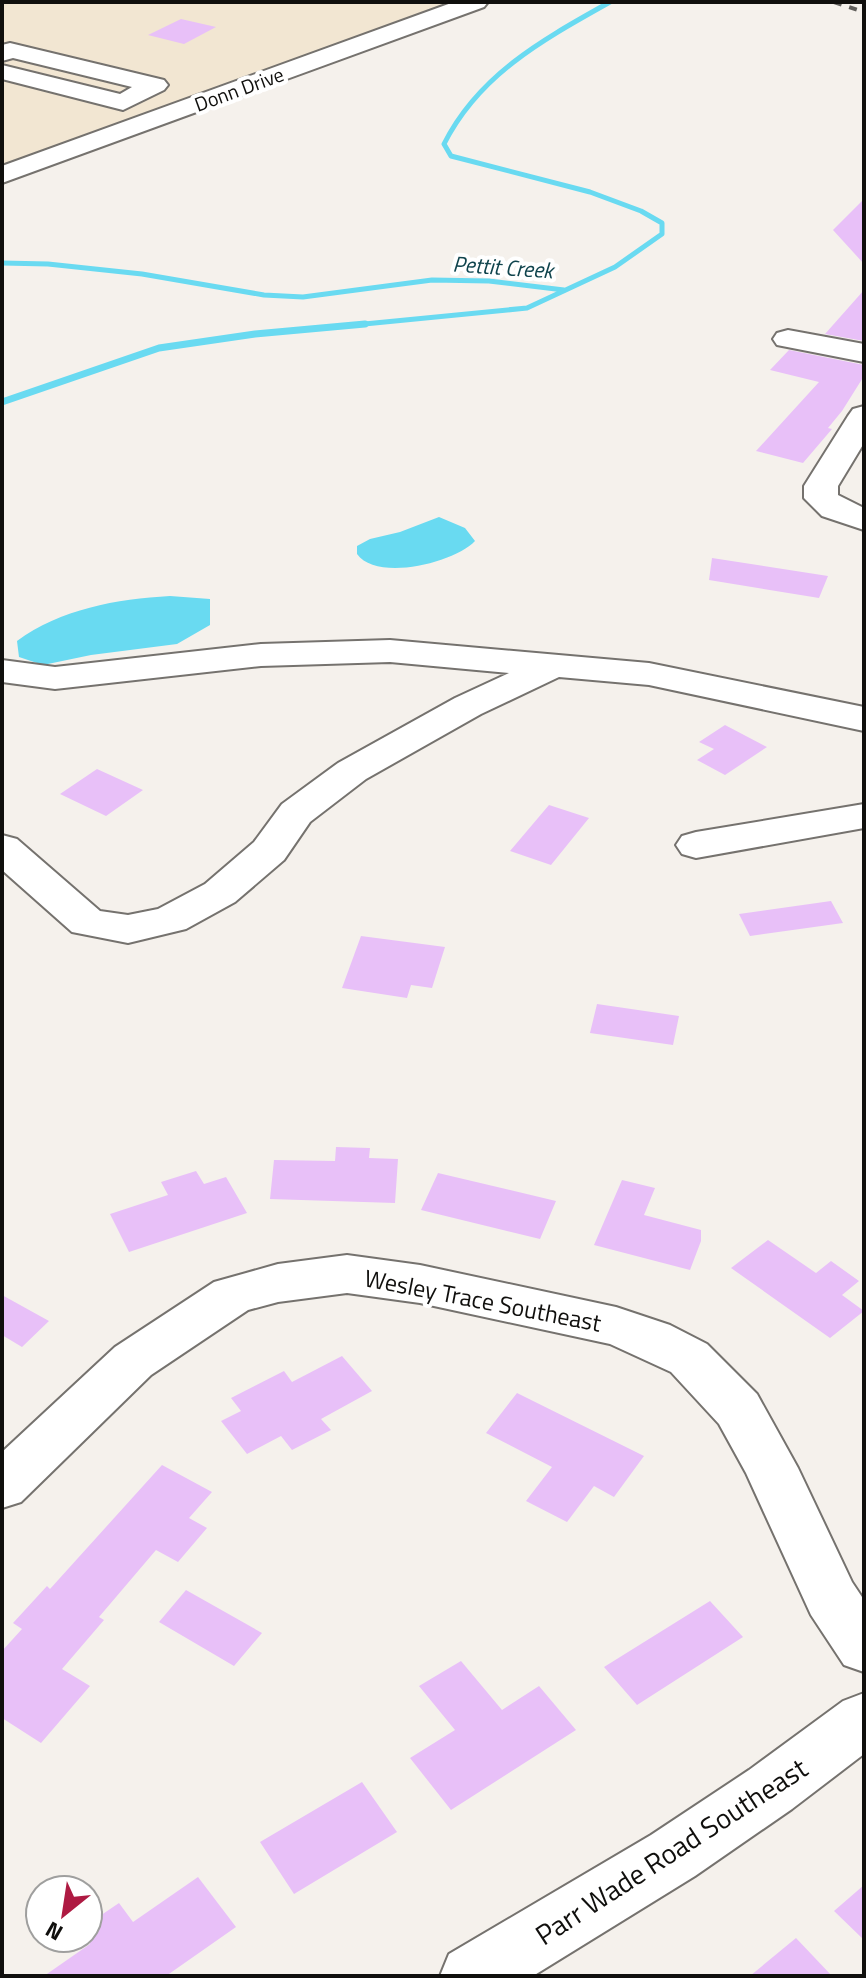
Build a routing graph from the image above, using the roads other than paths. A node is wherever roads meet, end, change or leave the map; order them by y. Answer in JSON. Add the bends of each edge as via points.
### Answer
{"nodes":[{"id":1,"x":476,"y":2,"type":"edge"},
{"id":2,"x":2,"y":54,"type":"edge"},
{"id":3,"x":2,"y":72,"type":"edge"},
{"id":4,"x":66,"y":90,"type":"junction"},
{"id":5,"x":86,"y":145,"type":"junction"},
{"id":6,"x":2,"y":175,"type":"edge"},
{"id":7,"x":788,"y":339,"type":"dead end"},
{"id":8,"x":864,"y":353,"type":"edge"},
{"id":9,"x":864,"y":416,"type":"edge"},
{"id":10,"x":864,"y":520,"type":"edge"},
{"id":11,"x":553,"y":666,"type":"junction"},
{"id":12,"x":2,"y":671,"type":"edge"},
{"id":13,"x":864,"y":719,"type":"edge"},
{"id":14,"x":864,"y":816,"type":"edge"},
{"id":15,"x":696,"y":845,"type":"dead end"},
{"id":16,"x":2,"y":848,"type":"edge"},
{"id":17,"x":2,"y":1486,"type":"edge"},
{"id":18,"x":864,"y":1647,"type":"edge"},
{"id":19,"x":864,"y":1719,"type":"edge"},
{"id":20,"x":472,"y":1976,"type":"edge"}],
"edges":[{"from":1,"to":5,"type":"street","name":"Donn Drive"},
{"from":2,"to":4,"type":"street","via":[[10,50],[155,85],[123,102]]},
{"from":3,"to":4,"type":"street"},
{"from":4,"to":5,"type":"street","via":[[56,95],[52,118]]},
{"from":5,"to":6,"type":"street","name":"Donn Drive"},
{"from":7,"to":8,"type":"street"},
{"from":9,"to":10,"type":"street","via":[[821,486],[821,498],[834,509]]},
{"from":11,"to":12,"type":"street","via":[[390,651],[261,655],[55,678]]},
{"from":11,"to":13,"type":"street","via":[[649,674]]},
{"from":11,"to":16,"type":"street","via":[[352,771],[296,813],[269,851],[220,893],[171,919],[128,929],[87,922]]},
{"from":14,"to":15,"type":"street"},
{"from":17,"to":18,"type":"street","name":"Wesley Trace Southeast","via":[[133,1361],[232,1295],[347,1274],[420,1284],[616,1326],[689,1358],[738,1409],[831,1598]]},
{"from":19,"to":20,"type":"street","name":"Parr Wade Road Southeast","via":[[760,1798],[649,1872]]}]}
